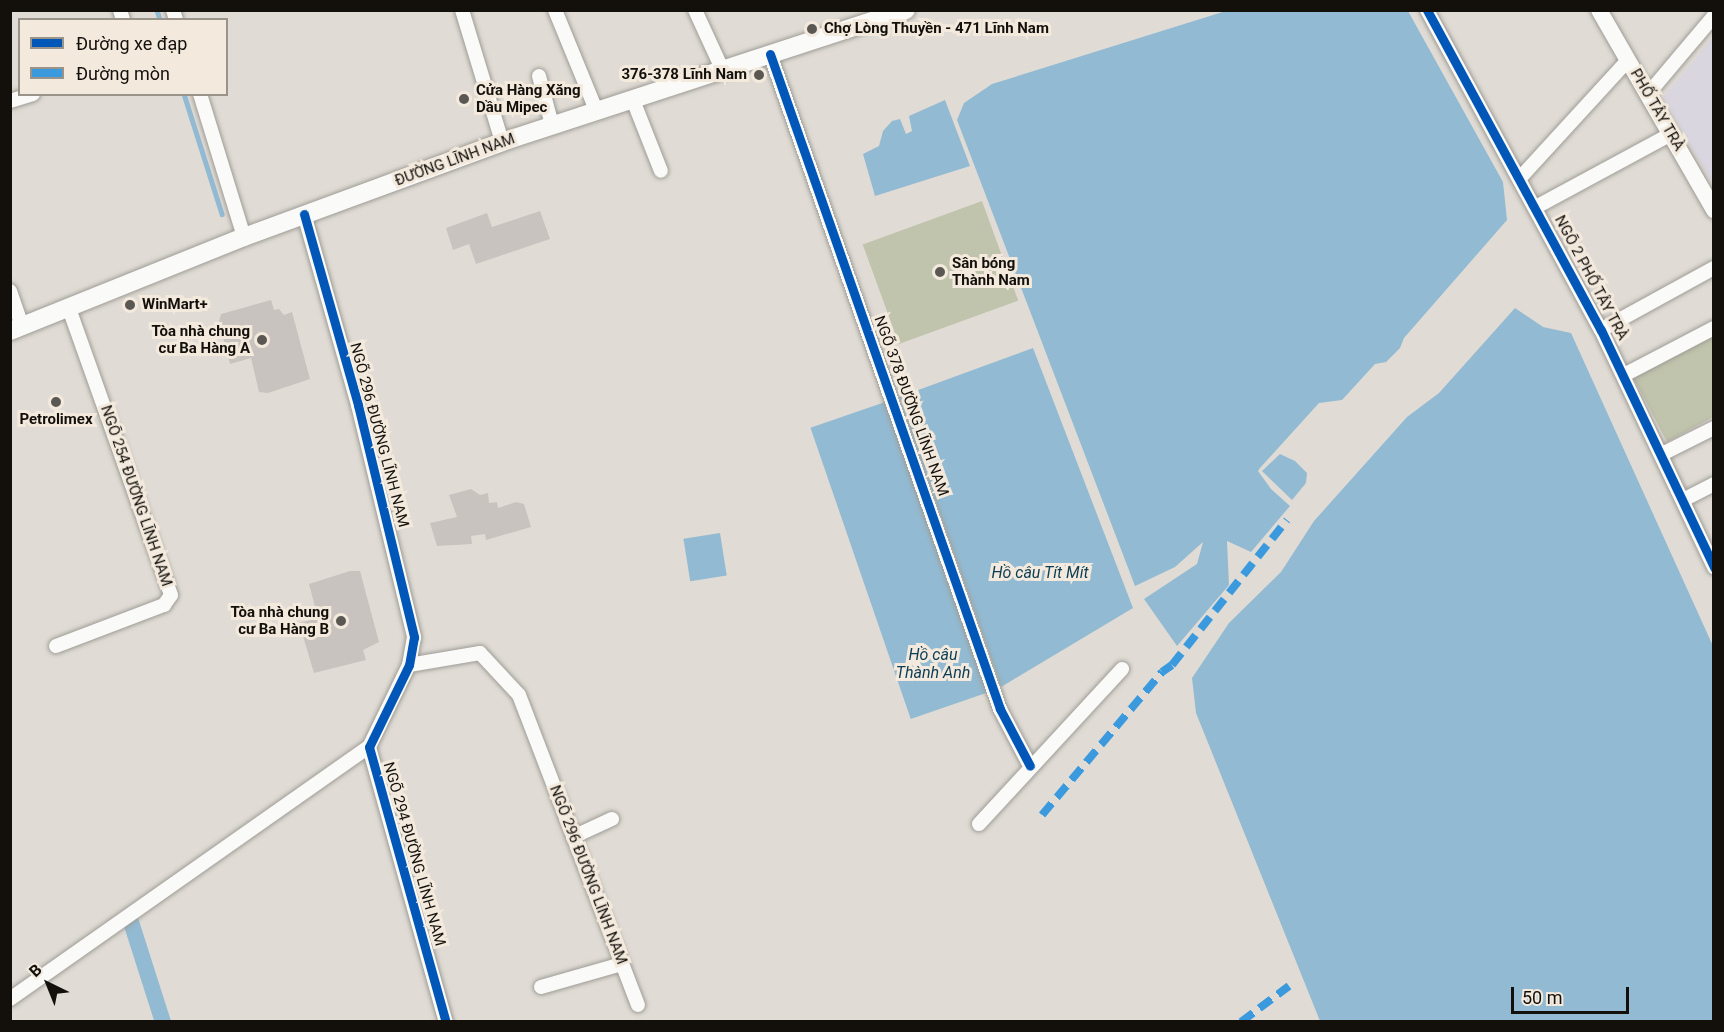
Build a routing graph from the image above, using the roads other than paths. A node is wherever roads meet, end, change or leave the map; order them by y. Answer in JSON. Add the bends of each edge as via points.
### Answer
{"nodes":[{"id":1,"x":462,"y":10,"type":"edge"},
{"id":2,"x":555,"y":10,"type":"edge"},
{"id":3,"x":695,"y":10,"type":"edge"},
{"id":4,"x":906,"y":10,"type":"edge"},
{"id":5,"x":1426,"y":10,"type":"edge"},
{"id":6,"x":1601,"y":12,"type":"edge"},
{"id":7,"x":1713,"y":16,"type":"edge"},
{"id":8,"x":770,"y":54,"type":"junction"},
{"id":9,"x":1628,"y":60,"type":"junction"},
{"id":10,"x":723,"y":71,"type":"junction"},
{"id":11,"x":539,"y":76,"type":"dead end"},
{"id":12,"x":1648,"y":94,"type":"junction"},
{"id":13,"x":26,"y":96,"type":"edge"},
{"id":14,"x":201,"y":96,"type":"edge"},
{"id":15,"x":633,"y":100,"type":"junction"},
{"id":16,"x":10,"y":101,"type":"edge"},
{"id":17,"x":596,"y":110,"type":"junction"},
{"id":18,"x":552,"y":125,"type":"junction"},
{"id":19,"x":1671,"y":134,"type":"junction"},
{"id":20,"x":502,"y":142,"type":"junction"},
{"id":21,"x":661,"y":171,"type":"dead end"},
{"id":22,"x":1520,"y":178,"type":"junction"},
{"id":23,"x":1536,"y":207,"type":"junction"},
{"id":24,"x":1713,"y":210,"type":"edge"},
{"id":25,"x":304,"y":214,"type":"junction"},
{"id":26,"x":244,"y":237,"type":"junction"},
{"id":27,"x":1713,"y":268,"type":"edge"},
{"id":28,"x":10,"y":291,"type":"edge"},
{"id":29,"x":69,"y":308,"type":"junction"},
{"id":30,"x":1713,"y":328,"type":"edge"},
{"id":31,"x":16,"y":329,"type":"edge"},
{"id":32,"x":1601,"y":330,"type":"junction"},
{"id":33,"x":1624,"y":375,"type":"junction"},
{"id":34,"x":1713,"y":428,"type":"edge"},
{"id":35,"x":1662,"y":454,"type":"junction"},
{"id":36,"x":1713,"y":484,"type":"edge"},
{"id":37,"x":1683,"y":500,"type":"junction"},
{"id":38,"x":1713,"y":567,"type":"edge"},
{"id":39,"x":56,"y":646,"type":"dead end"},
{"id":40,"x":409,"y":665,"type":"junction"},
{"id":41,"x":1122,"y":669,"type":"dead end"},
{"id":42,"x":369,"y":747,"type":"junction"},
{"id":43,"x":1030,"y":766,"type":"junction"},
{"id":44,"x":612,"y":819,"type":"dead end"},
{"id":45,"x":979,"y":824,"type":"dead end"},
{"id":46,"x":573,"y":837,"type":"junction"},
{"id":47,"x":622,"y":964,"type":"junction"},
{"id":48,"x":542,"y":987,"type":"dead end"},
{"id":49,"x":10,"y":999,"type":"edge"},
{"id":50,"x":638,"y":1005,"type":"dead end"},
{"id":51,"x":446,"y":1022,"type":"edge"}],
"edges":[{"from":1,"to":20,"type":"street"},
{"from":2,"to":17,"type":"street"},
{"from":3,"to":10,"type":"street"},
{"from":4,"to":8,"type":"main road","name":"ĐƯỜNG LĨNH NAM"},
{"from":5,"to":22,"type":"street","name":"NGÕ 2 PHỐ TÂY TRÀ"},
{"from":6,"to":9,"type":"street","name":"PHỐ TÂY TRÀ"},
{"from":7,"to":12,"type":"street"},
{"from":8,"to":10,"type":"main road","name":"ĐƯỜNG LĨNH NAM"},
{"from":8,"to":43,"type":"street","name":"NGÕ 378 ĐƯỜNG LĨNH NAM","via":[[1000,709]]},
{"from":9,"to":12,"type":"street","name":"PHỐ TÂY TRÀ"},
{"from":9,"to":22,"type":"street"},
{"from":10,"to":15,"type":"main road","name":"ĐƯỜNG LĨNH NAM"},
{"from":11,"to":18,"type":"street"},
{"from":12,"to":19,"type":"street","name":"PHỐ TÂY TRÀ"},
{"from":13,"to":16,"type":"street"},
{"from":14,"to":26,"type":"street"},
{"from":15,"to":17,"type":"main road","name":"ĐƯỜNG LĨNH NAM"},
{"from":15,"to":21,"type":"street"},
{"from":17,"to":18,"type":"main road","name":"ĐƯỜNG LĨNH NAM"},
{"from":18,"to":20,"type":"main road","name":"ĐƯỜNG LĨNH NAM"},
{"from":19,"to":23,"type":"street"},
{"from":19,"to":24,"type":"street","name":"PHỐ TÂY TRÀ"},
{"from":20,"to":25,"type":"main road","name":"ĐƯỜNG LĨNH NAM"},
{"from":22,"to":23,"type":"street","name":"NGÕ 2 PHỐ TÂY TRÀ"},
{"from":23,"to":32,"type":"street","name":"NGÕ 2 PHỐ TÂY TRÀ"},
{"from":25,"to":26,"type":"main road","name":"ĐƯỜNG LĨNH NAM"},
{"from":25,"to":40,"type":"street","name":"NGÕ 296 ĐƯỜNG LĨNH NAM","via":[[358,405],[414,637]]},
{"from":26,"to":29,"type":"main road","name":"ĐƯỜNG LĨNH NAM"},
{"from":27,"to":32,"type":"street"},
{"from":28,"to":31,"type":"street"},
{"from":29,"to":31,"type":"main road","name":"ĐƯỜNG LĨNH NAM"},
{"from":29,"to":39,"type":"street","name":"NGÕ 254 ĐƯỜNG LĨNH NAM","via":[[158,553],[170,600]]},
{"from":30,"to":33,"type":"street"},
{"from":32,"to":33,"type":"street","name":"NGÕ 2 PHỐ TÂY TRÀ"},
{"from":33,"to":35,"type":"street","name":"NGÕ 2 PHỐ TÂY TRÀ"},
{"from":34,"to":35,"type":"street"},
{"from":35,"to":37,"type":"street","name":"NGÕ 2 PHỐ TÂY TRÀ"},
{"from":36,"to":37,"type":"street"},
{"from":37,"to":38,"type":"street","name":"NGÕ 2 PHỐ TÂY TRÀ"},
{"from":40,"to":42,"type":"street","name":"NGÕ 294 ĐƯỜNG LĨNH NAM"},
{"from":40,"to":46,"type":"street","name":"NGÕ 296 ĐƯỜNG LĨNH NAM","via":[[472,653],[486,656],[519,695]]},
{"from":41,"to":43,"type":"street"},
{"from":42,"to":49,"type":"street"},
{"from":42,"to":51,"type":"street","name":"NGÕ 294 ĐƯỜNG LĨNH NAM"},
{"from":43,"to":45,"type":"street"},
{"from":44,"to":46,"type":"street"},
{"from":46,"to":47,"type":"street","name":"NGÕ 296 ĐƯỜNG LĨNH NAM"},
{"from":47,"to":48,"type":"street"},
{"from":47,"to":50,"type":"street","name":"NGÕ 296 ĐƯỜNG LĨNH NAM"}]}
